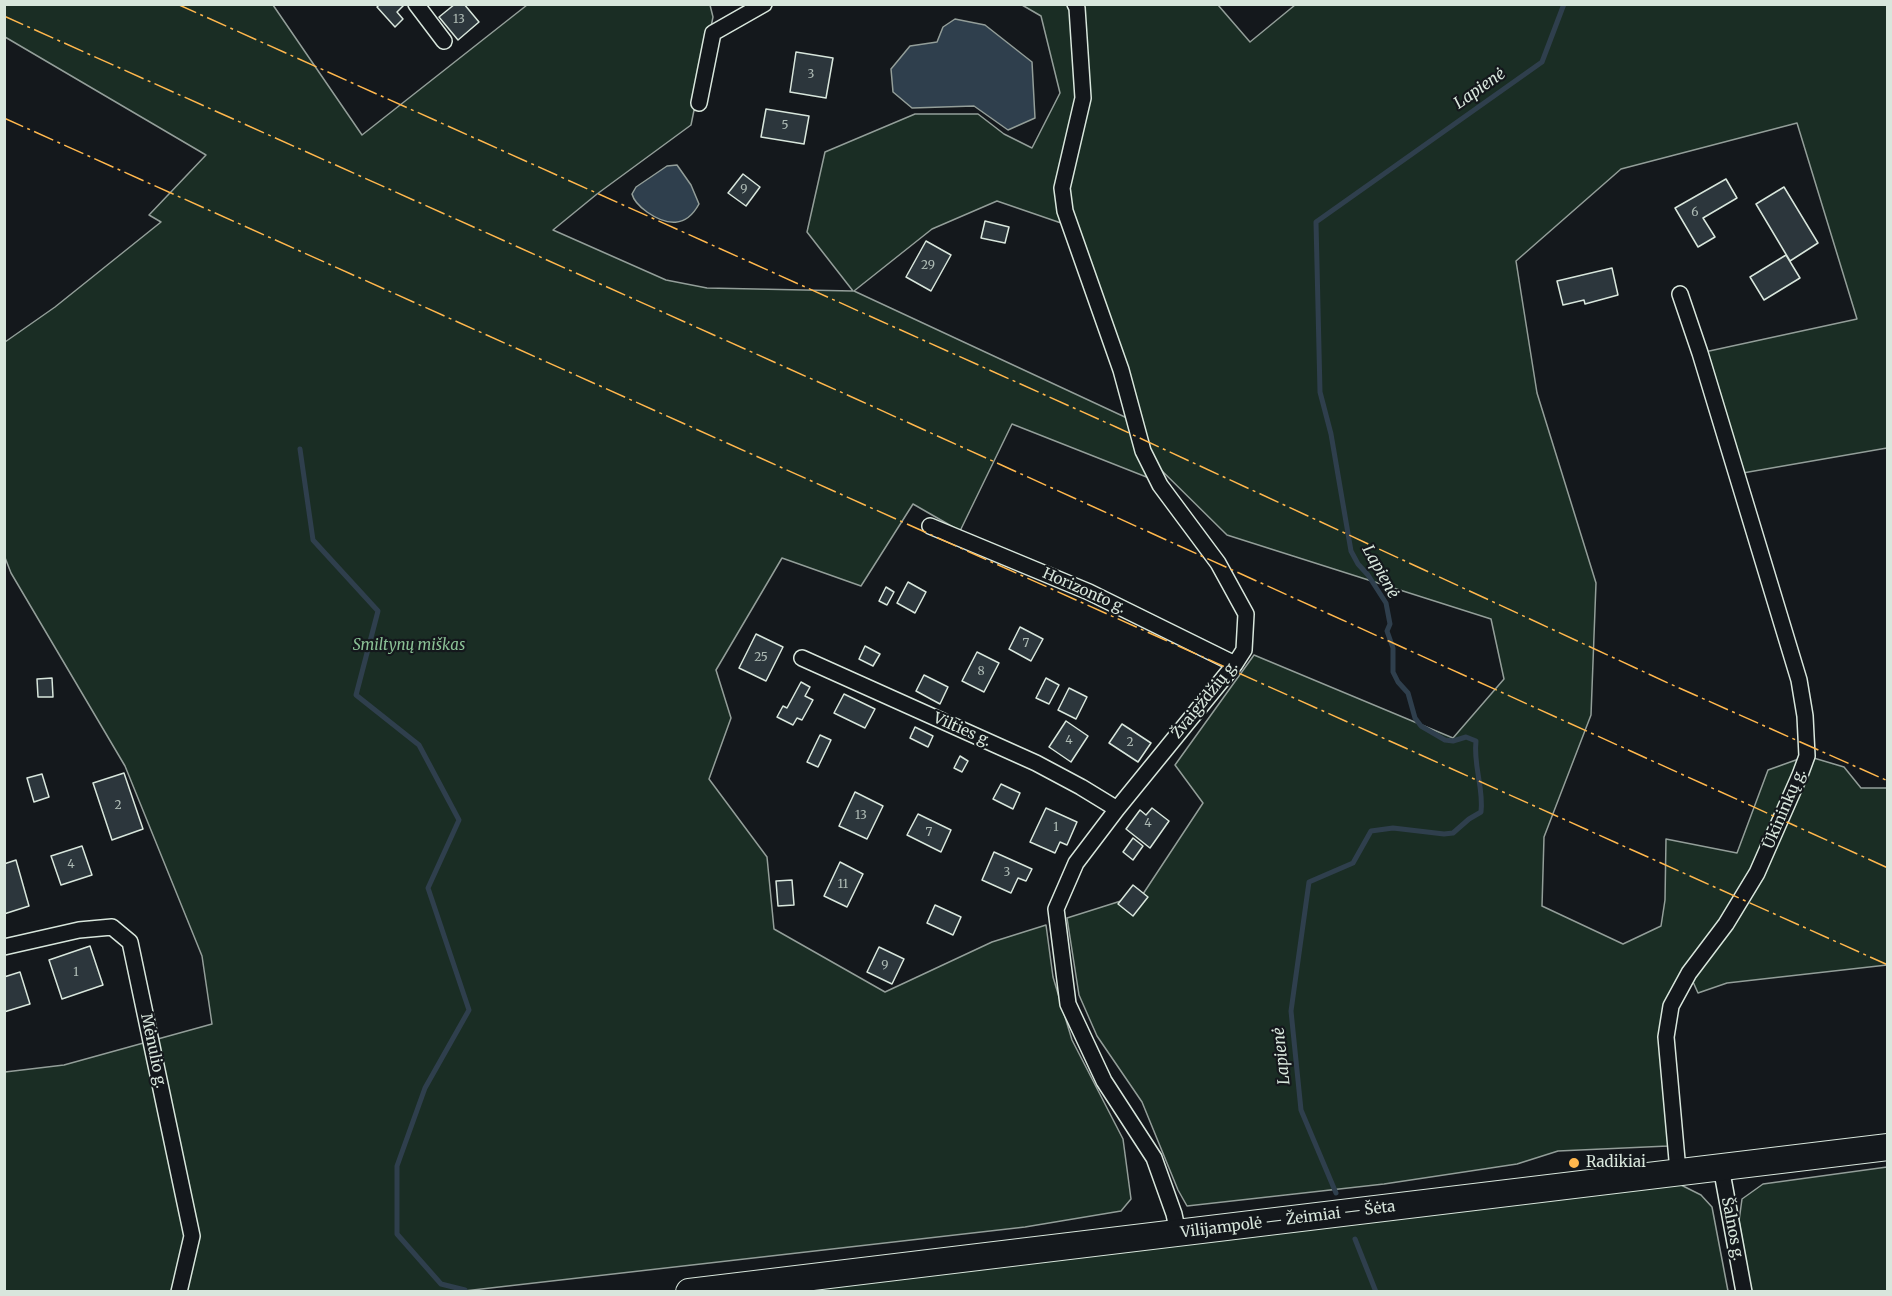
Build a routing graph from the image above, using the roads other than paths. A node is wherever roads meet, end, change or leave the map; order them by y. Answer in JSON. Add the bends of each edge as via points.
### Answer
{"nodes":[{"id":1,"x":416,"y":4,"type":"edge"},
{"id":2,"x":764,"y":4,"type":"edge"},
{"id":3,"x":1075,"y":4,"type":"edge"},
{"id":4,"x":444,"y":41,"type":"dead end"},
{"id":5,"x":699,"y":103,"type":"dead end"},
{"id":6,"x":1680,"y":294,"type":"dead end"},
{"id":7,"x":930,"y":526,"type":"dead end"},
{"id":8,"x":802,"y":658,"type":"dead end"},
{"id":9,"x":1235,"y":664,"type":"junction"},
{"id":10,"x":1117,"y":809,"type":"junction"},
{"id":11,"x":4,"y":947,"type":"edge"},
{"id":12,"x":1887,"y":1147,"type":"edge"},
{"id":13,"x":1721,"y":1167,"type":"junction"},
{"id":14,"x":1678,"y":1171,"type":"junction"},
{"id":15,"x":1178,"y":1233,"type":"junction"},
{"id":16,"x":180,"y":1292,"type":"edge"},
{"id":17,"x":689,"y":1292,"type":"edge"},
{"id":18,"x":1744,"y":1292,"type":"edge"}],
"edges":[{"from":1,"to":4,"type":"street"},
{"from":2,"to":5,"type":"street","via":[[713,33]]},
{"from":3,"to":9,"type":"street","name":"Žvaigždžių g.","via":[[1083,98],[1062,189],[1065,211],[1121,370],[1143,451],[1160,485],[1218,563],[1246,614],[1244,650]]},
{"from":6,"to":14,"type":"street","name":"Ūkininkų g.","via":[[1799,680],[1807,756],[1757,873],[1726,924],[1689,972],[1671,1006],[1666,1037]]},
{"from":7,"to":9,"type":"street","name":"Horizonto g.","via":[[1089,592]]},
{"from":8,"to":10,"type":"street","name":"Vilties g.","via":[[1036,763]]},
{"from":9,"to":10,"type":"street","name":"Žvaigždžių g."},
{"from":10,"to":15,"type":"street","name":"Žvaigždžių g.","via":[[1076,863],[1056,909],[1068,1004],[1104,1081],[1154,1158]]},
{"from":11,"to":16,"type":"street","name":"Mėnulio g.","via":[[79,930],[112,927],[130,942],[192,1236]]},
{"from":12,"to":13,"type":"main road","name":"Vilijampolė — Žeimiai — Šėta"},
{"from":13,"to":14,"type":"main road","name":"Vilijampolė — Žeimiai — Šėta"},
{"from":13,"to":18,"type":"street","name":"Šalnos g."},
{"from":14,"to":15,"type":"main road","name":"Vilijampolė — Žeimiai — Šėta"},
{"from":15,"to":17,"type":"main road","name":"Vilijampolė — Žeimiai — Šėta"}]}
